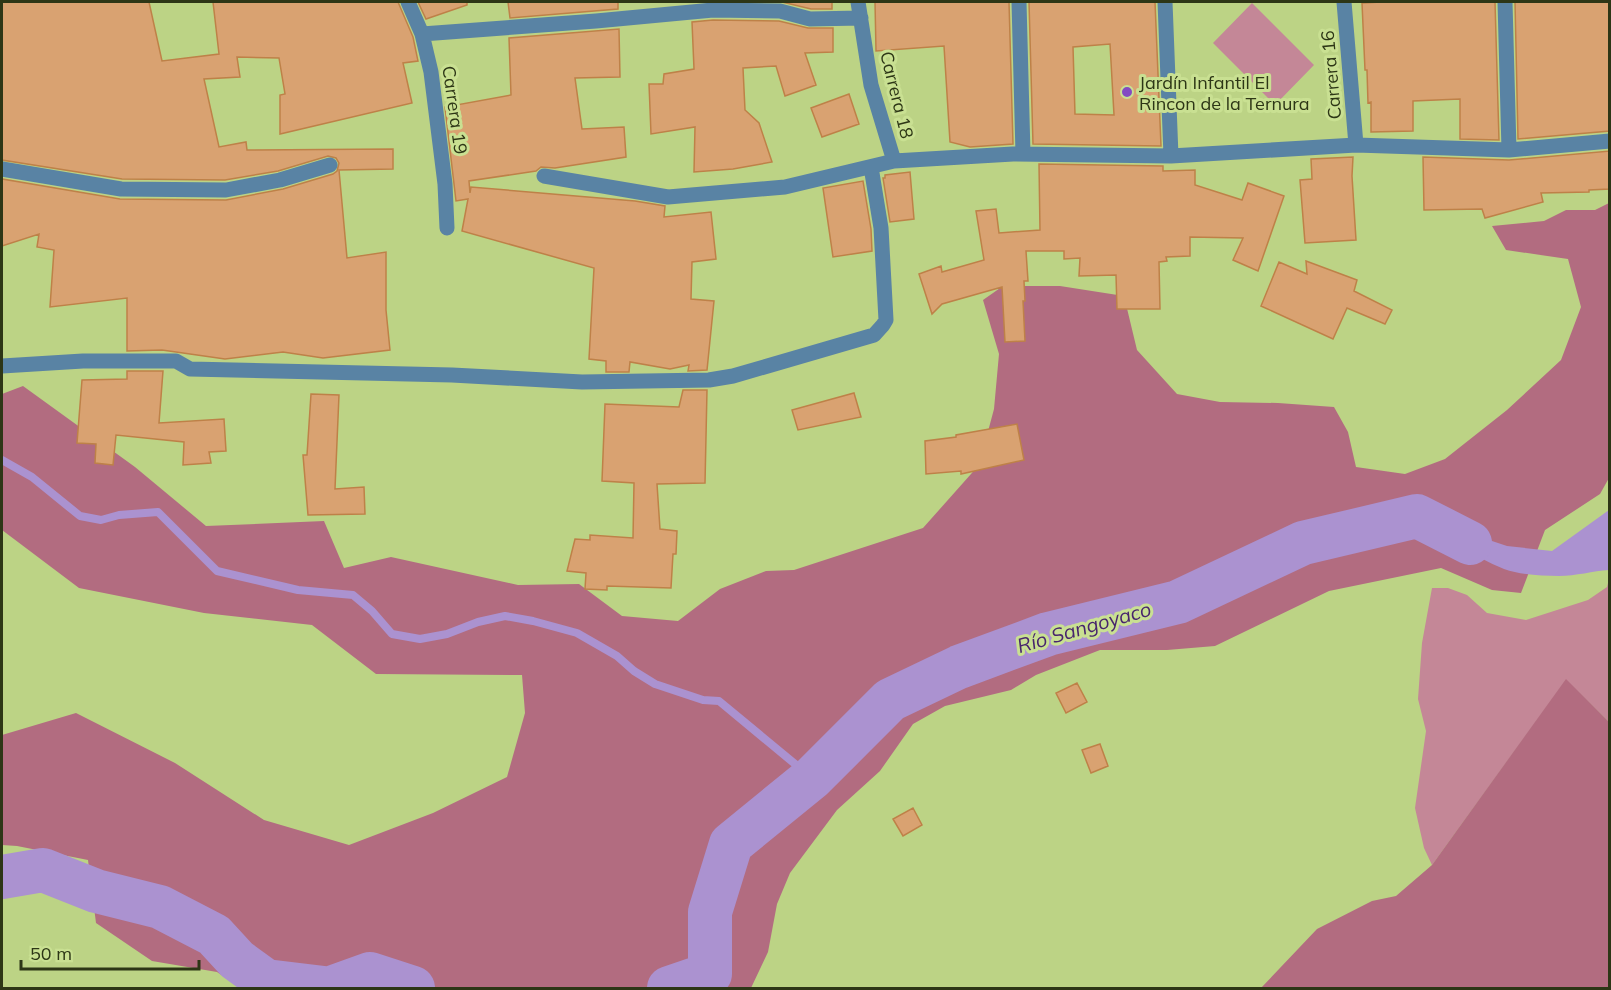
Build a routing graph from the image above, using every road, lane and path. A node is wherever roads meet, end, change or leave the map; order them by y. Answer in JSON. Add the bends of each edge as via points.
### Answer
{"nodes":[{"id":1,"x":408,"y":2,"type":"edge"},
{"id":2,"x":858,"y":2,"type":"edge"},
{"id":3,"x":1019,"y":2,"type":"edge"},
{"id":4,"x":1165,"y":2,"type":"edge"},
{"id":5,"x":1344,"y":2,"type":"edge"},
{"id":6,"x":1505,"y":2,"type":"edge"},
{"id":7,"x":861,"y":18,"type":"junction"},
{"id":8,"x":422,"y":34,"type":"junction"},
{"id":9,"x":1610,"y":141,"type":"edge"},
{"id":10,"x":1356,"y":145,"type":"junction"},
{"id":11,"x":1509,"y":150,"type":"junction"},
{"id":12,"x":1023,"y":154,"type":"junction"},
{"id":13,"x":1171,"y":156,"type":"junction"},
{"id":14,"x":894,"y":161,"type":"junction"},
{"id":15,"x":330,"y":165,"type":"dead end"},
{"id":16,"x":871,"y":167,"type":"junction"},
{"id":17,"x":2,"y":169,"type":"edge"},
{"id":18,"x":544,"y":176,"type":"dead end"},
{"id":19,"x":447,"y":228,"type":"dead end"},
{"id":20,"x":2,"y":366,"type":"edge"}],
"edges":[{"from":1,"to":8,"type":"street","name":"Carrera 19"},
{"from":2,"to":7,"type":"street","name":"Carrera 18"},
{"from":3,"to":12,"type":"street"},
{"from":4,"to":13,"type":"street"},
{"from":5,"to":10,"type":"street","name":"Carrera 16"},
{"from":6,"to":11,"type":"street"},
{"from":7,"to":8,"type":"street","via":[[810,19],[780,12],[713,10]]},
{"from":7,"to":14,"type":"street","name":"Carrera 18","via":[[871,85]]},
{"from":8,"to":19,"type":"street","name":"Carrera 19","via":[[431,72]]},
{"from":9,"to":11,"type":"street"},
{"from":10,"to":11,"type":"street"},
{"from":10,"to":13,"type":"street"},
{"from":12,"to":13,"type":"street"},
{"from":12,"to":14,"type":"street"},
{"from":14,"to":16,"type":"street"},
{"from":15,"to":17,"type":"street","via":[[226,190],[121,189]]},
{"from":16,"to":18,"type":"street","via":[[785,187],[668,197]]},
{"from":16,"to":20,"type":"street","via":[[881,228],[884,326],[874,335],[733,376],[709,380],[582,382],[190,369],[176,361]]}]}
